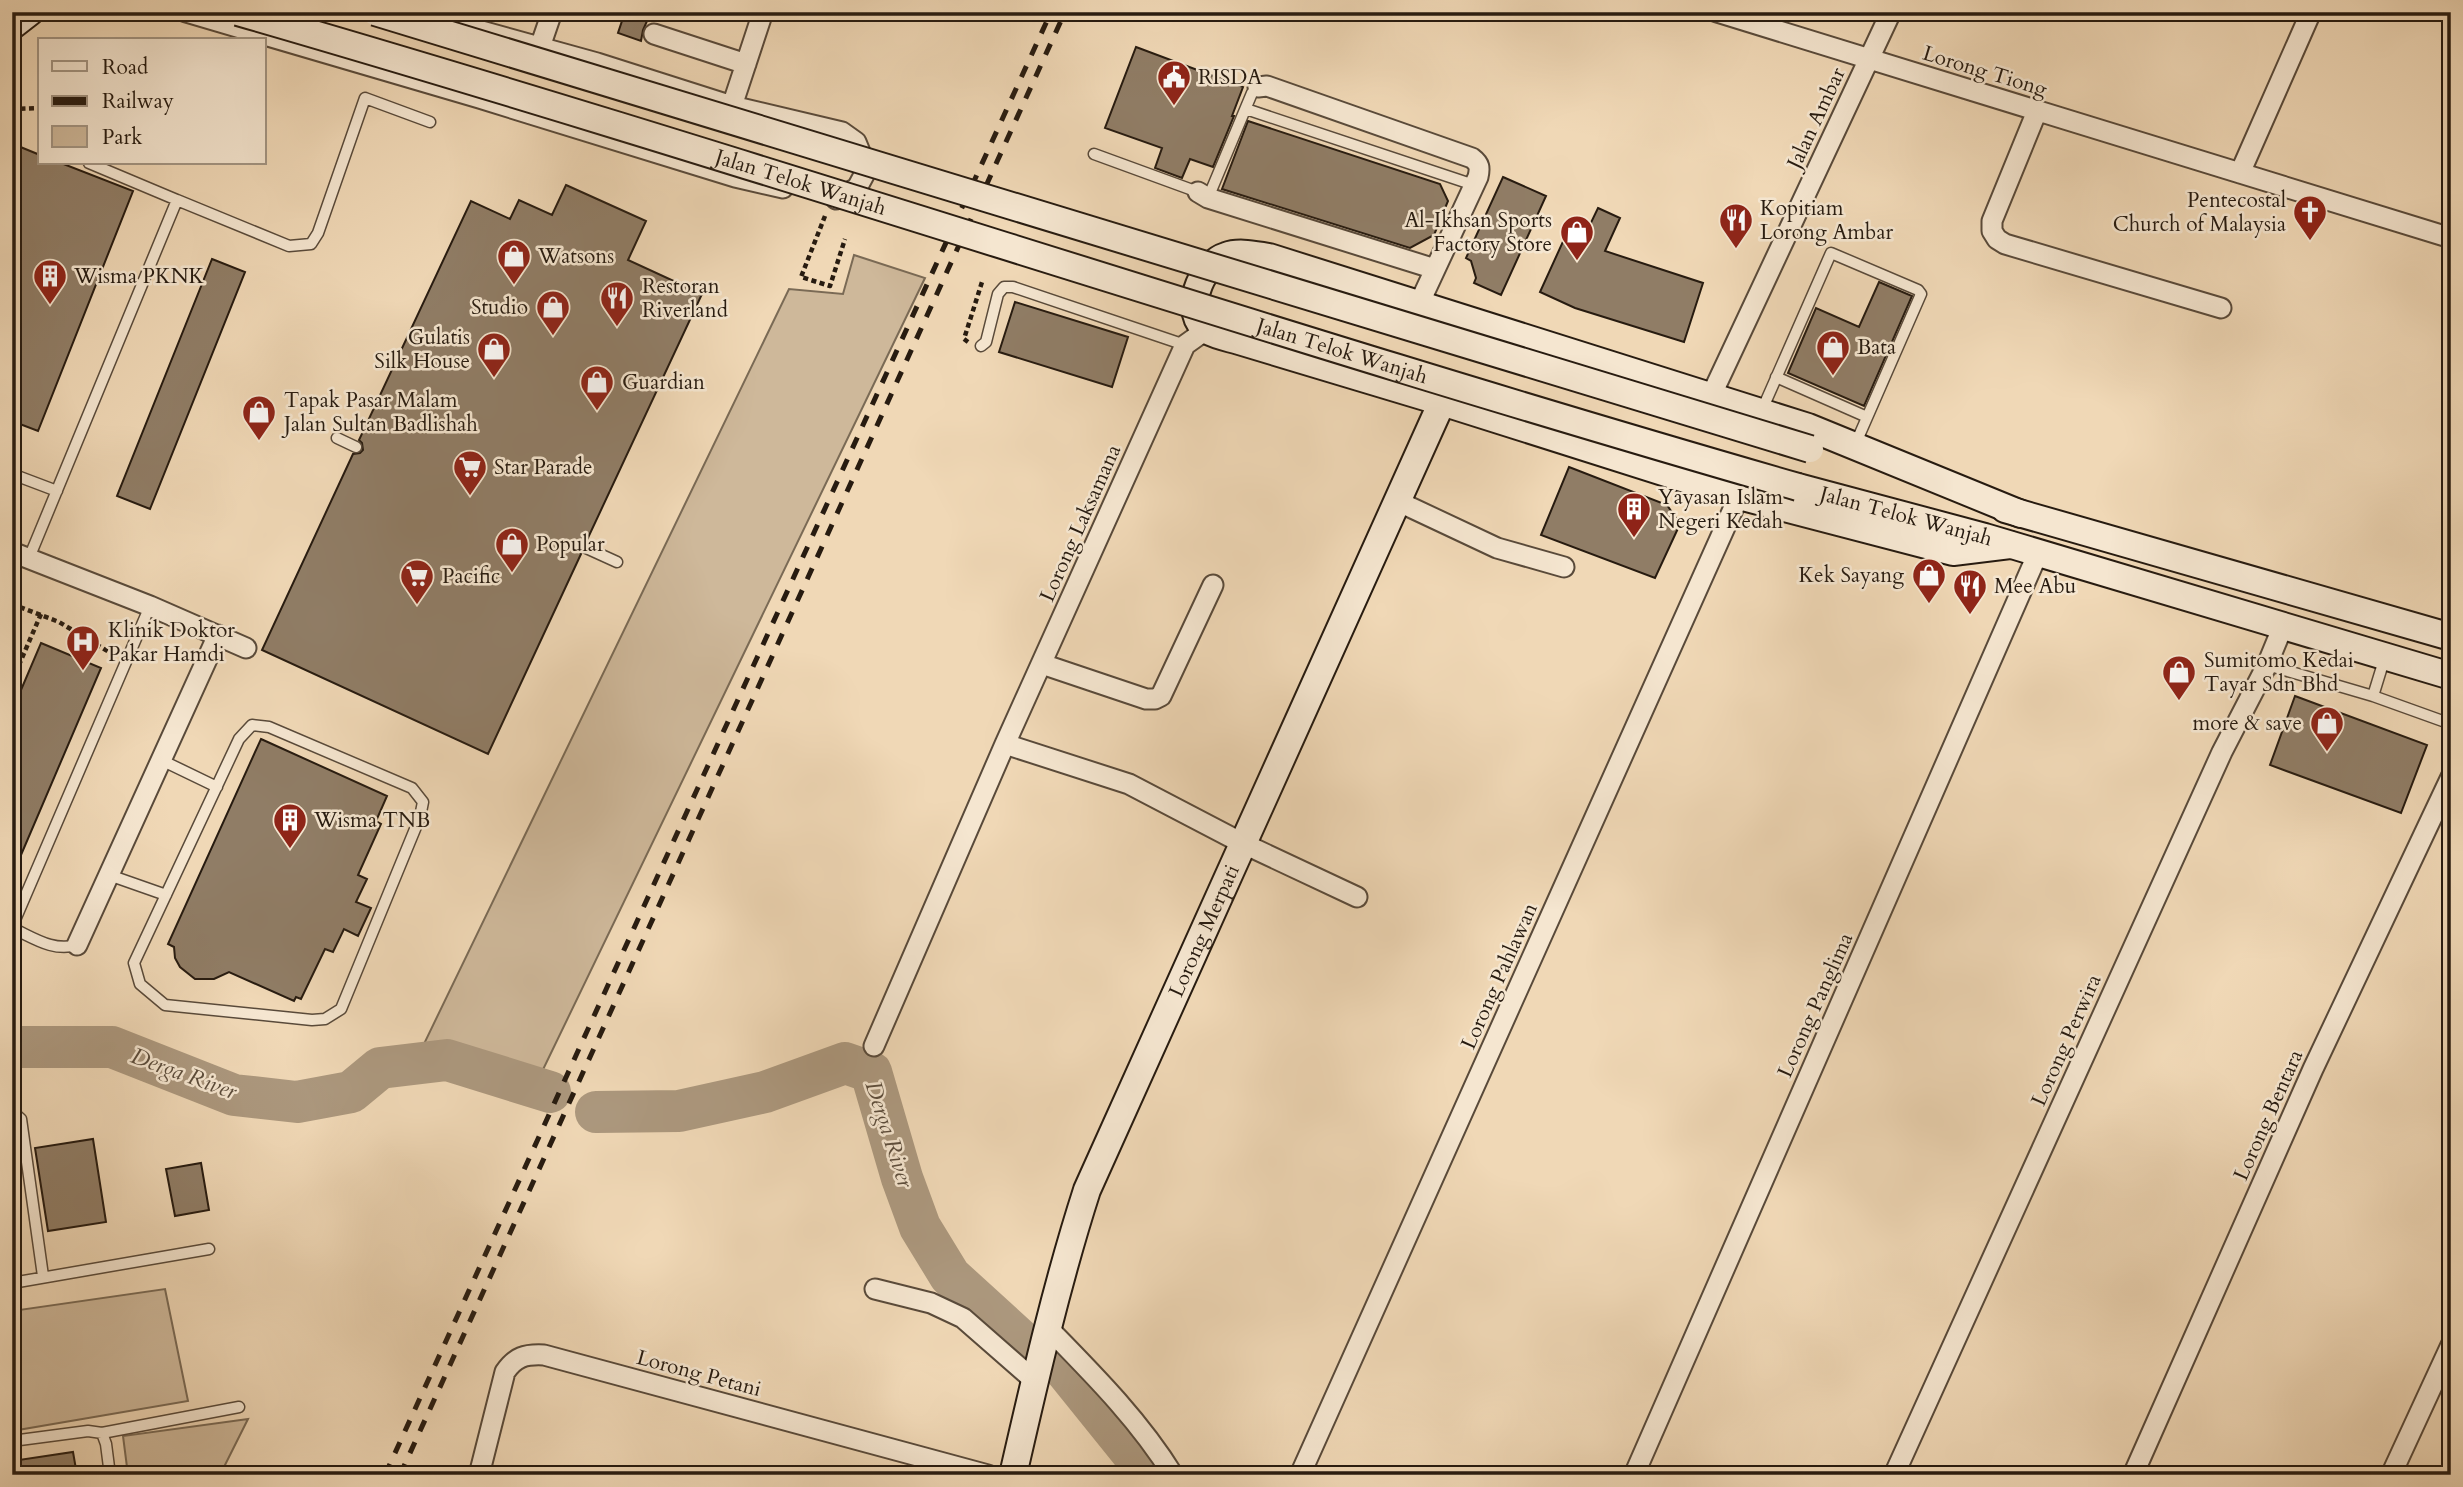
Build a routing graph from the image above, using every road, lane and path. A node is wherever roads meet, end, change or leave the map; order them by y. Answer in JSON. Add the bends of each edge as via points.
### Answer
{"nodes":[{"id":1,"x":30,"y":12,"type":"edge"},
{"id":2,"x":186,"y":12,"type":"edge"},
{"id":3,"x":238,"y":12,"type":"edge"},
{"id":4,"x":374,"y":12,"type":"edge"},
{"id":5,"x":418,"y":12,"type":"edge"},
{"id":6,"x":552,"y":12,"type":"edge"},
{"id":7,"x":763,"y":12,"type":"edge"},
{"id":8,"x":1717,"y":12,"type":"edge"},
{"id":9,"x":1891,"y":12,"type":"edge"},
{"id":10,"x":2311,"y":12,"type":"edge"},
{"id":11,"x":12,"y":26,"type":"edge"},
{"id":12,"x":654,"y":34,"type":"dead end"},
{"id":13,"x":540,"y":47,"type":"junction"},
{"id":14,"x":1869,"y":59,"type":"junction"},
{"id":15,"x":746,"y":64,"type":"junction"},
{"id":16,"x":1258,"y":87,"type":"joint"},
{"id":17,"x":732,"y":106,"type":"junction"},
{"id":18,"x":38,"y":108,"type":"edge"},
{"id":19,"x":12,"y":109,"type":"edge"},
{"id":20,"x":1245,"y":109,"type":"junction"},
{"id":21,"x":2037,"y":111,"type":"junction"},
{"id":22,"x":430,"y":122,"type":"dead end"},
{"id":23,"x":1094,"y":154,"type":"dead end"},
{"id":24,"x":104,"y":166,"type":"edge"},
{"id":25,"x":2240,"y":173,"type":"junction"},
{"id":26,"x":1474,"y":185,"type":"junction"},
{"id":27,"x":1203,"y":195,"type":"junction"},
{"id":28,"x":177,"y":200,"type":"junction"},
{"id":29,"x":832,"y":200,"type":"junction"},
{"id":30,"x":2451,"y":238,"type":"edge"},
{"id":31,"x":845,"y":239,"type":"dead end"},
{"id":32,"x":1436,"y":269,"type":"junction"},
{"id":33,"x":982,"y":282,"type":"dead end"},
{"id":34,"x":1419,"y":304,"type":"junction"},
{"id":35,"x":2221,"y":308,"type":"dead end"},
{"id":36,"x":1195,"y":337,"type":"junction"},
{"id":37,"x":964,"y":339,"type":"dead end"},
{"id":38,"x":981,"y":346,"type":"dead end"},
{"id":39,"x":1776,"y":377,"type":"junction"},
{"id":40,"x":1711,"y":396,"type":"junction"},
{"id":41,"x":1442,"y":402,"type":"junction"},
{"id":42,"x":1761,"y":412,"type":"junction"},
{"id":43,"x":1867,"y":417,"type":"junction"},
{"id":44,"x":337,"y":438,"type":"dead end"},
{"id":45,"x":1854,"y":446,"type":"junction"},
{"id":46,"x":356,"y":447,"type":"dead end"},
{"id":47,"x":12,"y":474,"type":"edge"},
{"id":48,"x":57,"y":491,"type":"junction"},
{"id":49,"x":1739,"y":496,"type":"junction"},
{"id":50,"x":1397,"y":501,"type":"junction"},
{"id":51,"x":2021,"y":514,"type":"junction"},
{"id":52,"x":2010,"y":545,"type":"junction"},
{"id":53,"x":584,"y":547,"type":"dead end"},
{"id":54,"x":2038,"y":553,"type":"junction"},
{"id":55,"x":20,"y":555,"type":"edge"},
{"id":56,"x":617,"y":562,"type":"dead end"},
{"id":57,"x":1564,"y":567,"type":"dead end"},
{"id":58,"x":1213,"y":585,"type":"dead end"},
{"id":59,"x":12,"y":604,"type":"edge"},
{"id":60,"x":150,"y":606,"type":"junction"},
{"id":61,"x":41,"y":614,"type":"junction"},
{"id":62,"x":2283,"y":626,"type":"junction"},
{"id":63,"x":218,"y":635,"type":"junction"},
{"id":64,"x":2451,"y":637,"type":"edge"},
{"id":65,"x":246,"y":648,"type":"dead end"},
{"id":66,"x":2385,"y":656,"type":"junction"},
{"id":67,"x":126,"y":659,"type":"junction"},
{"id":68,"x":1042,"y":664,"type":"junction"},
{"id":69,"x":2267,"y":664,"type":"junction"},
{"id":70,"x":2451,"y":676,"type":"edge"},
{"id":71,"x":12,"y":681,"type":"edge"},
{"id":72,"x":2373,"y":696,"type":"junction"},
{"id":73,"x":2451,"y":724,"type":"edge"},
{"id":74,"x":1005,"y":744,"type":"junction"},
{"id":75,"x":161,"y":760,"type":"junction"},
{"id":76,"x":2451,"y":777,"type":"edge"},
{"id":77,"x":217,"y":787,"type":"junction"},
{"id":78,"x":1242,"y":843,"type":"junction"},
{"id":79,"x":108,"y":875,"type":"junction"},
{"id":80,"x":166,"y":895,"type":"junction"},
{"id":81,"x":1357,"y":897,"type":"dead end"},
{"id":82,"x":12,"y":928,"type":"edge"},
{"id":83,"x":77,"y":945,"type":"joint"},
{"id":84,"x":874,"y":1046,"type":"dead end"},
{"id":85,"x":12,"y":1111,"type":"edge"},
{"id":86,"x":209,"y":1249,"type":"dead end"},
{"id":87,"x":43,"y":1276,"type":"junction"},
{"id":88,"x":12,"y":1283,"type":"edge"},
{"id":89,"x":875,"y":1289,"type":"dead end"},
{"id":90,"x":1048,"y":1328,"type":"junction"},
{"id":91,"x":2451,"y":1345,"type":"edge"},
{"id":92,"x":2446,"y":1366,"type":"edge"},
{"id":93,"x":1035,"y":1381,"type":"junction"},
{"id":94,"x":239,"y":1407,"type":"dead end"},
{"id":95,"x":102,"y":1433,"type":"junction"},
{"id":96,"x":12,"y":1441,"type":"edge"},
{"id":97,"x":110,"y":1475,"type":"edge"},
{"id":98,"x":480,"y":1475,"type":"edge"},
{"id":99,"x":988,"y":1475,"type":"edge"},
{"id":100,"x":1013,"y":1475,"type":"edge"},
{"id":101,"x":1173,"y":1475,"type":"edge"},
{"id":102,"x":1300,"y":1475,"type":"edge"},
{"id":103,"x":1634,"y":1475,"type":"edge"},
{"id":104,"x":1894,"y":1475,"type":"edge"},
{"id":105,"x":2133,"y":1475,"type":"edge"},
{"id":106,"x":2390,"y":1475,"type":"edge"}],
"edges":[{"from":1,"to":11,"type":"main road"},
{"from":2,"to":29,"type":"street","via":[[735,177]]},
{"from":3,"to":52,"type":"main road","name":"Jalan Telok Wanjah","bridge":true,"via":[[1572,422]]},
{"from":4,"to":51,"type":"main road","name":"Jalan Telok Wanjah","bridge":true},
{"from":5,"to":13,"type":"street"},
{"from":6,"to":13,"type":"street"},
{"from":7,"to":15,"type":"street"},
{"from":8,"to":14,"type":"street","name":"Lorong Tiong"},
{"from":9,"to":14,"type":"street","name":"Jalan Ambar"},
{"from":10,"to":25,"type":"street"},
{"from":12,"to":15,"type":"street"},
{"from":13,"to":17,"type":"street"},
{"from":14,"to":21,"type":"street","name":"Lorong Tiong"},
{"from":14,"to":40,"type":"street","name":"Jalan Ambar"},
{"from":15,"to":17,"type":"street"},
{"from":16,"to":20,"type":"lane"},
{"from":16,"to":26,"type":"street","via":[[1267,86],[1472,158],[1480,166]]},
{"from":17,"to":29,"type":"street","via":[[842,132],[856,142],[865,164],[864,176],[857,188]]},
{"from":18,"to":19,"type":"path"},
{"from":20,"to":26,"type":"lane"},
{"from":20,"to":27,"type":"lane"},
{"from":21,"to":25,"type":"street","name":"Lorong Tiong"},
{"from":21,"to":35,"type":"street","via":[[1994,211],[1992,231],[1997,239]]},
{"from":22,"to":28,"type":"lane","via":[[365,98],[311,244],[289,246]]},
{"from":23,"to":27,"type":"lane"},
{"from":24,"to":28,"type":"lane"},
{"from":25,"to":30,"type":"street","name":"Lorong Tiong"},
{"from":26,"to":32,"type":"street"},
{"from":27,"to":32,"type":"street"},
{"from":28,"to":48,"type":"lane"},
{"from":29,"to":31,"type":"path","via":[[801,277],[830,286]]},
{"from":32,"to":34,"type":"street"},
{"from":33,"to":37,"type":"path"},
{"from":34,"to":36,"type":"main road","via":[[1244,253],[1224,256],[1206,271],[1196,290]]},
{"from":34,"to":40,"type":"main road"},
{"from":36,"to":38,"type":"lane","via":[[1004,287]]},
{"from":36,"to":41,"type":"main road"},
{"from":36,"to":68,"type":"street","name":"Lorong Laksamana"},
{"from":39,"to":42,"type":"lane"},
{"from":39,"to":43,"type":"lane"},
{"from":39,"to":43,"type":"lane","via":[[1830,253],[1918,290],[1921,295]]},
{"from":40,"to":42,"type":"main road"},
{"from":41,"to":49,"type":"main road"},
{"from":41,"to":50,"type":"main road","name":"Lorong Merpati"},
{"from":42,"to":45,"type":"main road"},
{"from":43,"to":45,"type":"lane"},
{"from":44,"to":46,"type":"lane"},
{"from":45,"to":51,"type":"main road"},
{"from":47,"to":48,"type":"lane"},
{"from":48,"to":55,"type":"lane"},
{"from":49,"to":52,"type":"main road","via":[[1954,552]]},
{"from":49,"to":102,"type":"street","name":"Lorong Pahlawan"},
{"from":50,"to":57,"type":"street","via":[[1497,548]]},
{"from":50,"to":78,"type":"main road","name":"Lorong Merpati"},
{"from":51,"to":64,"type":"main road","name":"Jalan Telok Wanjah"},
{"from":52,"to":54,"type":"main road","name":"Jalan Telok Wanjah"},
{"from":53,"to":56,"type":"lane"},
{"from":54,"to":62,"type":"main road","name":"Jalan Telok Wanjah"},
{"from":54,"to":103,"type":"street","name":"Lorong Panglima"},
{"from":55,"to":60,"type":"street"},
{"from":58,"to":68,"type":"street","via":[[1161,696],[1146,699]]},
{"from":59,"to":61,"type":"path"},
{"from":60,"to":63,"type":"street"},
{"from":60,"to":67,"type":"lane"},
{"from":61,"to":67,"type":"path"},
{"from":61,"to":71,"type":"path"},
{"from":62,"to":66,"type":"main road","name":"Jalan Telok Wanjah"},
{"from":62,"to":69,"type":"street","name":"Lorong Perwira"},
{"from":63,"to":65,"type":"street"},
{"from":63,"to":75,"type":"street"},
{"from":66,"to":70,"type":"main road","name":"Jalan Telok Wanjah"},
{"from":66,"to":72,"type":"lane"},
{"from":67,"to":82,"type":"lane"},
{"from":68,"to":74,"type":"street","name":"Lorong Laksamana"},
{"from":69,"to":72,"type":"lane"},
{"from":69,"to":104,"type":"street","name":"Lorong Perwira","via":[[2222,752]]},
{"from":72,"to":73,"type":"lane"},
{"from":74,"to":78,"type":"street","via":[[1129,784]]},
{"from":74,"to":84,"type":"street","name":"Lorong Laksamana"},
{"from":75,"to":77,"type":"lane"},
{"from":75,"to":79,"type":"street"},
{"from":76,"to":105,"type":"street","name":"Lorong Bentara","via":[[2313,1069]]},
{"from":77,"to":80,"type":"lane"},
{"from":77,"to":80,"type":"lane","via":[[239,739],[252,725],[269,727],[412,789],[423,802],[341,1009],[325,1019],[312,1020],[165,1005],[140,984],[134,963]]},
{"from":78,"to":81,"type":"street"},
{"from":78,"to":90,"type":"main road","name":"Lorong Merpati","via":[[1087,1190]]},
{"from":79,"to":80,"type":"lane"},
{"from":79,"to":83,"type":"street"},
{"from":82,"to":83,"type":"lane","via":[[54,947]]},
{"from":85,"to":87,"type":"lane","via":[[21,1119]]},
{"from":86,"to":87,"type":"lane"},
{"from":87,"to":88,"type":"lane"},
{"from":89,"to":93,"type":"street","via":[[932,1303],[963,1318]]},
{"from":90,"to":93,"type":"main road","name":"Lorong Merpati"},
{"from":90,"to":101,"type":"street","via":[[1111,1392]]},
{"from":91,"to":92,"type":"street"},
{"from":92,"to":106,"type":"street"},
{"from":93,"to":100,"type":"main road","name":"Lorong Merpati"},
{"from":94,"to":95,"type":"lane"},
{"from":95,"to":96,"type":"lane"},
{"from":95,"to":97,"type":"lane"},
{"from":98,"to":99,"type":"street","name":"Lorong Petani","via":[[505,1372],[521,1356],[531,1354]]}]}
